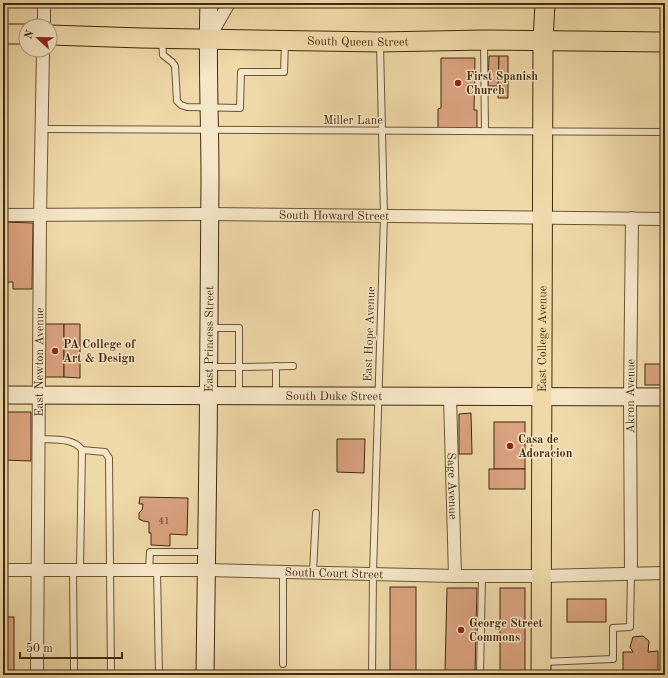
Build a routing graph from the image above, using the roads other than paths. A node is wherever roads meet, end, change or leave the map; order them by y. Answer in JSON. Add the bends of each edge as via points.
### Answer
{"nodes":[{"id":1,"x":44,"y":3,"type":"edge"},
{"id":2,"x":209,"y":3,"type":"edge"},
{"id":3,"x":229,"y":3,"type":"edge"},
{"id":4,"x":545,"y":3,"type":"edge"},
{"id":5,"x":44,"y":18,"type":"edge"},
{"id":6,"x":3,"y":34,"type":"edge"},
{"id":7,"x":18,"y":34,"type":"edge"},
{"id":8,"x":58,"y":35,"type":"edge"},
{"id":9,"x":162,"y":38,"type":"junction"},
{"id":10,"x":208,"y":39,"type":"junction"},
{"id":11,"x":285,"y":40,"type":"junction"},
{"id":12,"x":484,"y":40,"type":"junction"},
{"id":13,"x":543,"y":40,"type":"junction"},
{"id":14,"x":380,"y":42,"type":"junction"},
{"id":15,"x":665,"y":42,"type":"edge"},
{"id":16,"x":43,"y":58,"type":"edge"},
{"id":17,"x":210,"y":107,"type":"junction"},
{"id":18,"x":42,"y":130,"type":"junction"},
{"id":19,"x":210,"y":130,"type":"junction"},
{"id":20,"x":383,"y":131,"type":"junction"},
{"id":21,"x":485,"y":131,"type":"junction"},
{"id":22,"x":543,"y":131,"type":"junction"},
{"id":23,"x":665,"y":132,"type":"edge"},
{"id":24,"x":209,"y":214,"type":"junction"},
{"id":25,"x":3,"y":215,"type":"edge"},
{"id":26,"x":40,"y":216,"type":"junction"},
{"id":27,"x":384,"y":216,"type":"junction"},
{"id":28,"x":542,"y":217,"type":"junction"},
{"id":29,"x":632,"y":218,"type":"junction"},
{"id":30,"x":665,"y":218,"type":"edge"},
{"id":31,"x":209,"y":328,"type":"junction"},
{"id":32,"x":276,"y":366,"type":"junction"},
{"id":33,"x":293,"y":366,"type":"dead end"},
{"id":34,"x":208,"y":367,"type":"junction"},
{"id":35,"x":239,"y":367,"type":"junction"},
{"id":36,"x":3,"y":395,"type":"edge"},
{"id":37,"x":208,"y":395,"type":"junction"},
{"id":38,"x":39,"y":396,"type":"junction"},
{"id":39,"x":238,"y":396,"type":"junction"},
{"id":40,"x":276,"y":396,"type":"junction"},
{"id":41,"x":378,"y":396,"type":"junction"},
{"id":42,"x":450,"y":396,"type":"junction"},
{"id":43,"x":542,"y":396,"type":"junction"},
{"id":44,"x":630,"y":397,"type":"junction"},
{"id":45,"x":665,"y":397,"type":"edge"},
{"id":46,"x":38,"y":439,"type":"junction"},
{"id":47,"x":82,"y":450,"type":"junction"},
{"id":48,"x":316,"y":513,"type":"dead end"},
{"id":49,"x":207,"y":552,"type":"junction"},
{"id":50,"x":3,"y":570,"type":"edge"},
{"id":51,"x":38,"y":570,"type":"junction"},
{"id":52,"x":76,"y":570,"type":"junction"},
{"id":53,"x":153,"y":570,"type":"junction"},
{"id":54,"x":207,"y":570,"type":"junction"},
{"id":55,"x":109,"y":571,"type":"junction"},
{"id":56,"x":283,"y":571,"type":"junction"},
{"id":57,"x":313,"y":572,"type":"junction"},
{"id":58,"x":373,"y":573,"type":"junction"},
{"id":59,"x":665,"y":573,"type":"edge"},
{"id":60,"x":631,"y":574,"type":"junction"},
{"id":61,"x":455,"y":576,"type":"junction"},
{"id":62,"x":482,"y":576,"type":"junction"},
{"id":63,"x":541,"y":576,"type":"junction"},
{"id":64,"x":283,"y":664,"type":"dead end"},
{"id":65,"x":541,"y":668,"type":"edge"},
{"id":66,"x":37,"y":675,"type":"edge"},
{"id":67,"x":74,"y":675,"type":"edge"},
{"id":68,"x":111,"y":675,"type":"edge"},
{"id":69,"x":159,"y":675,"type":"edge"},
{"id":70,"x":205,"y":675,"type":"edge"},
{"id":71,"x":372,"y":675,"type":"edge"},
{"id":72,"x":480,"y":675,"type":"edge"}],
"edges":[{"from":1,"to":5,"type":"street"},
{"from":2,"to":10,"type":"street","name":"East Princess Street"},
{"from":3,"to":10,"type":"street"},
{"from":4,"to":13,"type":"main road","name":"East College Avenue"},
{"from":6,"to":7,"type":"main road"},
{"from":8,"to":9,"type":"main road","name":"South Queen Street"},
{"from":9,"to":10,"type":"main road","name":"South Queen Street"},
{"from":9,"to":17,"type":"lane","via":[[163,56],[175,66],[177,101],[187,107]]},
{"from":10,"to":11,"type":"main road","name":"South Queen Street"},
{"from":10,"to":17,"type":"street","name":"East Princess Street"},
{"from":11,"to":14,"type":"main road","name":"South Queen Street"},
{"from":11,"to":17,"type":"lane","via":[[284,72],[241,72],[240,108]]},
{"from":12,"to":13,"type":"main road","name":"South Queen Street"},
{"from":12,"to":14,"type":"main road","name":"South Queen Street"},
{"from":12,"to":21,"type":"lane"},
{"from":13,"to":15,"type":"main road","name":"South Queen Street"},
{"from":13,"to":22,"type":"main road","name":"East College Avenue"},
{"from":14,"to":20,"type":"lane","name":"East Hope Avenue"},
{"from":16,"to":18,"type":"street","name":"East Newton Avenue"},
{"from":17,"to":19,"type":"street","name":"East Princess Street"},
{"from":18,"to":19,"type":"lane","name":"Miller Lane"},
{"from":18,"to":26,"type":"street","name":"East Newton Avenue"},
{"from":19,"to":20,"type":"lane","name":"Miller Lane"},
{"from":19,"to":24,"type":"street","name":"East Princess Street"},
{"from":20,"to":21,"type":"lane","name":"Miller Lane"},
{"from":20,"to":27,"type":"lane","name":"East Hope Avenue"},
{"from":21,"to":22,"type":"lane","name":"Miller Lane"},
{"from":22,"to":23,"type":"lane","name":"Miller Lane"},
{"from":22,"to":28,"type":"main road","name":"East College Avenue"},
{"from":24,"to":26,"type":"street","name":"South Howard Street"},
{"from":24,"to":27,"type":"street","name":"South Howard Street"},
{"from":24,"to":31,"type":"street","name":"East Princess Street"},
{"from":25,"to":26,"type":"street","name":"South Howard Street"},
{"from":26,"to":38,"type":"street","name":"East Newton Avenue"},
{"from":27,"to":28,"type":"street","name":"South Howard Street"},
{"from":27,"to":41,"type":"lane","name":"East Hope Avenue"},
{"from":28,"to":29,"type":"street","name":"South Howard Street"},
{"from":28,"to":43,"type":"main road","name":"East College Avenue"},
{"from":29,"to":30,"type":"street","name":"South Howard Street"},
{"from":29,"to":44,"type":"street","name":"Akron Avenue"},
{"from":31,"to":34,"type":"street","name":"East Princess Street"},
{"from":31,"to":35,"type":"lane","via":[[239,328]]},
{"from":32,"to":33,"type":"lane"},
{"from":32,"to":35,"type":"lane"},
{"from":32,"to":40,"type":"lane"},
{"from":34,"to":35,"type":"lane"},
{"from":34,"to":37,"type":"street","name":"East Princess Street"},
{"from":35,"to":39,"type":"lane"},
{"from":36,"to":38,"type":"street","name":"South Duke Street"},
{"from":37,"to":38,"type":"street","name":"South Duke Street"},
{"from":37,"to":39,"type":"street","name":"South Duke Street"},
{"from":37,"to":49,"type":"street","name":"East Princess Street"},
{"from":38,"to":46,"type":"street","name":"East Newton Avenue"},
{"from":39,"to":40,"type":"street","name":"South Duke Street"},
{"from":40,"to":41,"type":"street","name":"South Duke Street"},
{"from":41,"to":42,"type":"street","name":"South Duke Street"},
{"from":41,"to":58,"type":"lane","name":"East Hope Avenue"},
{"from":42,"to":43,"type":"street","name":"South Duke Street"},
{"from":42,"to":61,"type":"street","name":"Sage Avenue"},
{"from":43,"to":44,"type":"street","name":"South Duke Street"},
{"from":43,"to":63,"type":"main road","name":"East College Avenue"},
{"from":44,"to":45,"type":"street","name":"South Duke Street"},
{"from":44,"to":60,"type":"street","name":"Akron Avenue"},
{"from":46,"to":47,"type":"lane","via":[[74,442]]},
{"from":46,"to":51,"type":"street","name":"East Newton Avenue"},
{"from":47,"to":52,"type":"lane"},
{"from":47,"to":55,"type":"lane","via":[[105,452],[109,458]]},
{"from":48,"to":57,"type":"lane"},
{"from":49,"to":53,"type":"lane","via":[[150,552]]},
{"from":49,"to":54,"type":"street","name":"East Princess Street"},
{"from":50,"to":51,"type":"street","name":"South Court Street"},
{"from":51,"to":52,"type":"street","name":"South Court Street"},
{"from":51,"to":66,"type":"street","name":"East Newton Avenue"},
{"from":52,"to":55,"type":"street","name":"South Court Street"},
{"from":52,"to":67,"type":"lane"},
{"from":53,"to":54,"type":"street","name":"South Court Street"},
{"from":53,"to":55,"type":"street","name":"South Court Street"},
{"from":53,"to":69,"type":"lane"},
{"from":54,"to":56,"type":"street","name":"South Court Street"},
{"from":54,"to":70,"type":"street","name":"East Princess Street"},
{"from":55,"to":68,"type":"lane"},
{"from":56,"to":57,"type":"street","name":"South Court Street"},
{"from":56,"to":64,"type":"lane"},
{"from":57,"to":58,"type":"street","name":"South Court Street"},
{"from":58,"to":61,"type":"street","name":"South Court Street"},
{"from":58,"to":71,"type":"lane","name":"East Hope Avenue"},
{"from":59,"to":60,"type":"street","name":"South Court Street"},
{"from":60,"to":63,"type":"street","name":"South Court Street"},
{"from":60,"to":65,"type":"lane","via":[[630,627],[613,628],[613,659]]},
{"from":61,"to":62,"type":"street","name":"South Court Street"},
{"from":62,"to":63,"type":"street","name":"South Court Street"},
{"from":62,"to":72,"type":"lane"},
{"from":63,"to":65,"type":"main road","name":"East College Avenue"}]}
